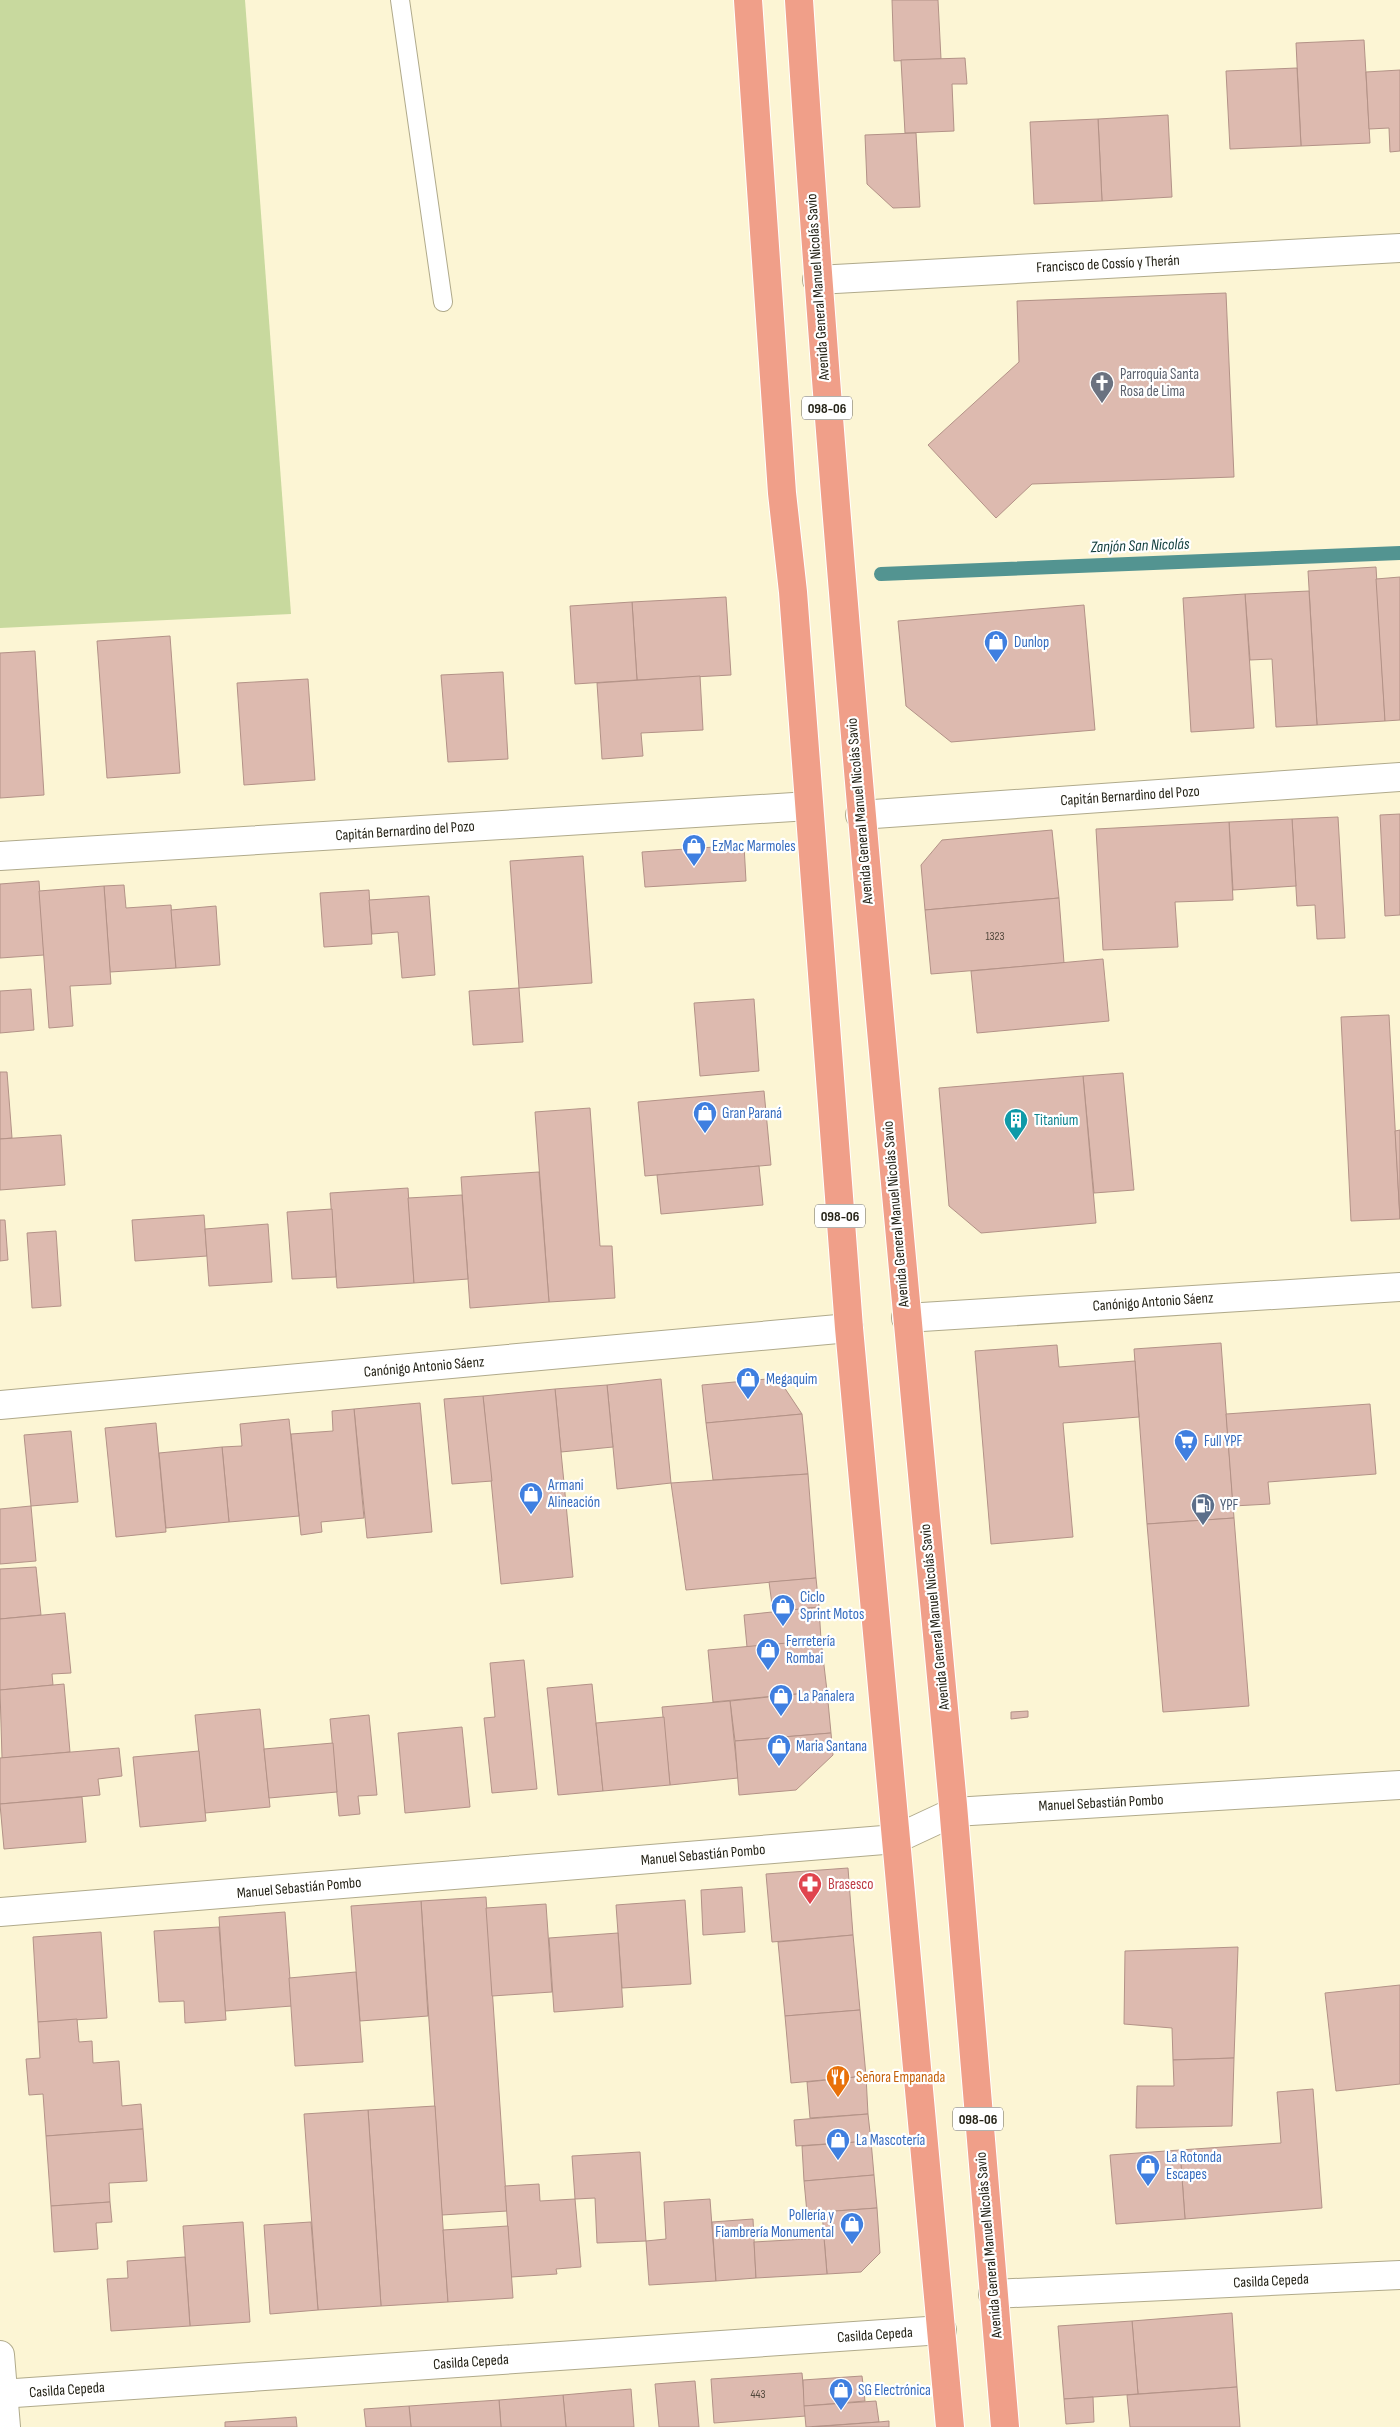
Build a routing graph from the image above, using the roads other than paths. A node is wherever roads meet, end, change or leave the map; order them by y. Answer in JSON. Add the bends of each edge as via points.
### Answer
{"nodes":[{"id":1,"x":400,"y":0,"type":"edge"},
{"id":2,"x":748,"y":0,"type":"edge"},
{"id":3,"x":799,"y":0,"type":"edge"},
{"id":4,"x":1400,"y":248,"type":"edge"},
{"id":5,"x":817,"y":280,"type":"junction"},
{"id":6,"x":443,"y":302,"type":"dead end"},
{"id":7,"x":1400,"y":777,"type":"edge"},
{"id":8,"x":810,"y":806,"type":"junction"},
{"id":9,"x":860,"y":815,"type":"junction"},
{"id":10,"x":0,"y":856,"type":"edge"},
{"id":11,"x":1400,"y":1287,"type":"edge"},
{"id":12,"x":906,"y":1318,"type":"junction"},
{"id":13,"x":848,"y":1328,"type":"junction"},
{"id":14,"x":0,"y":1405,"type":"edge"},
{"id":15,"x":1400,"y":1785,"type":"edge"},
{"id":16,"x":954,"y":1812,"type":"junction"},
{"id":17,"x":896,"y":1839,"type":"junction"},
{"id":18,"x":0,"y":1912,"type":"edge"},
{"id":19,"x":1400,"y":2275,"type":"edge"},
{"id":20,"x":992,"y":2294,"type":"junction"},
{"id":21,"x":942,"y":2330,"type":"junction"},
{"id":22,"x":0,"y":2355,"type":"edge"},
{"id":23,"x":2,"y":2394,"type":"edge"},
{"id":24,"x":6,"y":2427,"type":"edge"},
{"id":25,"x":950,"y":2427,"type":"edge"},
{"id":26,"x":1005,"y":2427,"type":"edge"}],
"edges":[{"from":1,"to":6,"type":"lane"},
{"from":2,"to":8,"type":"main road","number":"098-06","via":[[781,483]]},
{"from":3,"to":5,"type":"main road","name":"Avenida General Manuel Nicolás Savio","number":"098-06"},
{"from":4,"to":5,"type":"street","name":"Francisco de Cossío y Therán"},
{"from":5,"to":9,"type":"main road","name":"Avenida General Manuel Nicolás Savio","number":"098-06"},
{"from":7,"to":9,"type":"street","name":"Capitán Bernardino del Pozo"},
{"from":8,"to":10,"type":"street","name":"Capitán Bernardino del Pozo"},
{"from":8,"to":13,"type":"main road","number":"098-06"},
{"from":9,"to":12,"type":"main road","name":"Avenida General Manuel Nicolás Savio","number":"098-06"},
{"from":11,"to":12,"type":"street","name":"Canónigo Antonio Sáenz"},
{"from":12,"to":16,"type":"main road","name":"Avenida General Manuel Nicolás Savio","number":"098-06"},
{"from":13,"to":14,"type":"street","name":"Canónigo Antonio Sáenz"},
{"from":13,"to":17,"type":"main road","number":"098-06"},
{"from":15,"to":16,"type":"street","name":"Manuel Sebastián Pombo"},
{"from":16,"to":17,"type":"street","name":"Manuel Sebastián Pombo"},
{"from":16,"to":20,"type":"main road","name":"Avenida General Manuel Nicolás Savio","number":"098-06"},
{"from":17,"to":18,"type":"street","name":"Manuel Sebastián Pombo"},
{"from":17,"to":21,"type":"main road","number":"098-06"},
{"from":19,"to":20,"type":"street","name":"Casilda Cepeda"},
{"from":20,"to":26,"type":"main road","name":"Avenida General Manuel Nicolás Savio","number":"098-06"},
{"from":21,"to":23,"type":"street","name":"Casilda Cepeda"},
{"from":21,"to":25,"type":"main road","number":"098-06"},
{"from":22,"to":23,"type":"street"},
{"from":23,"to":24,"type":"street"}]}
